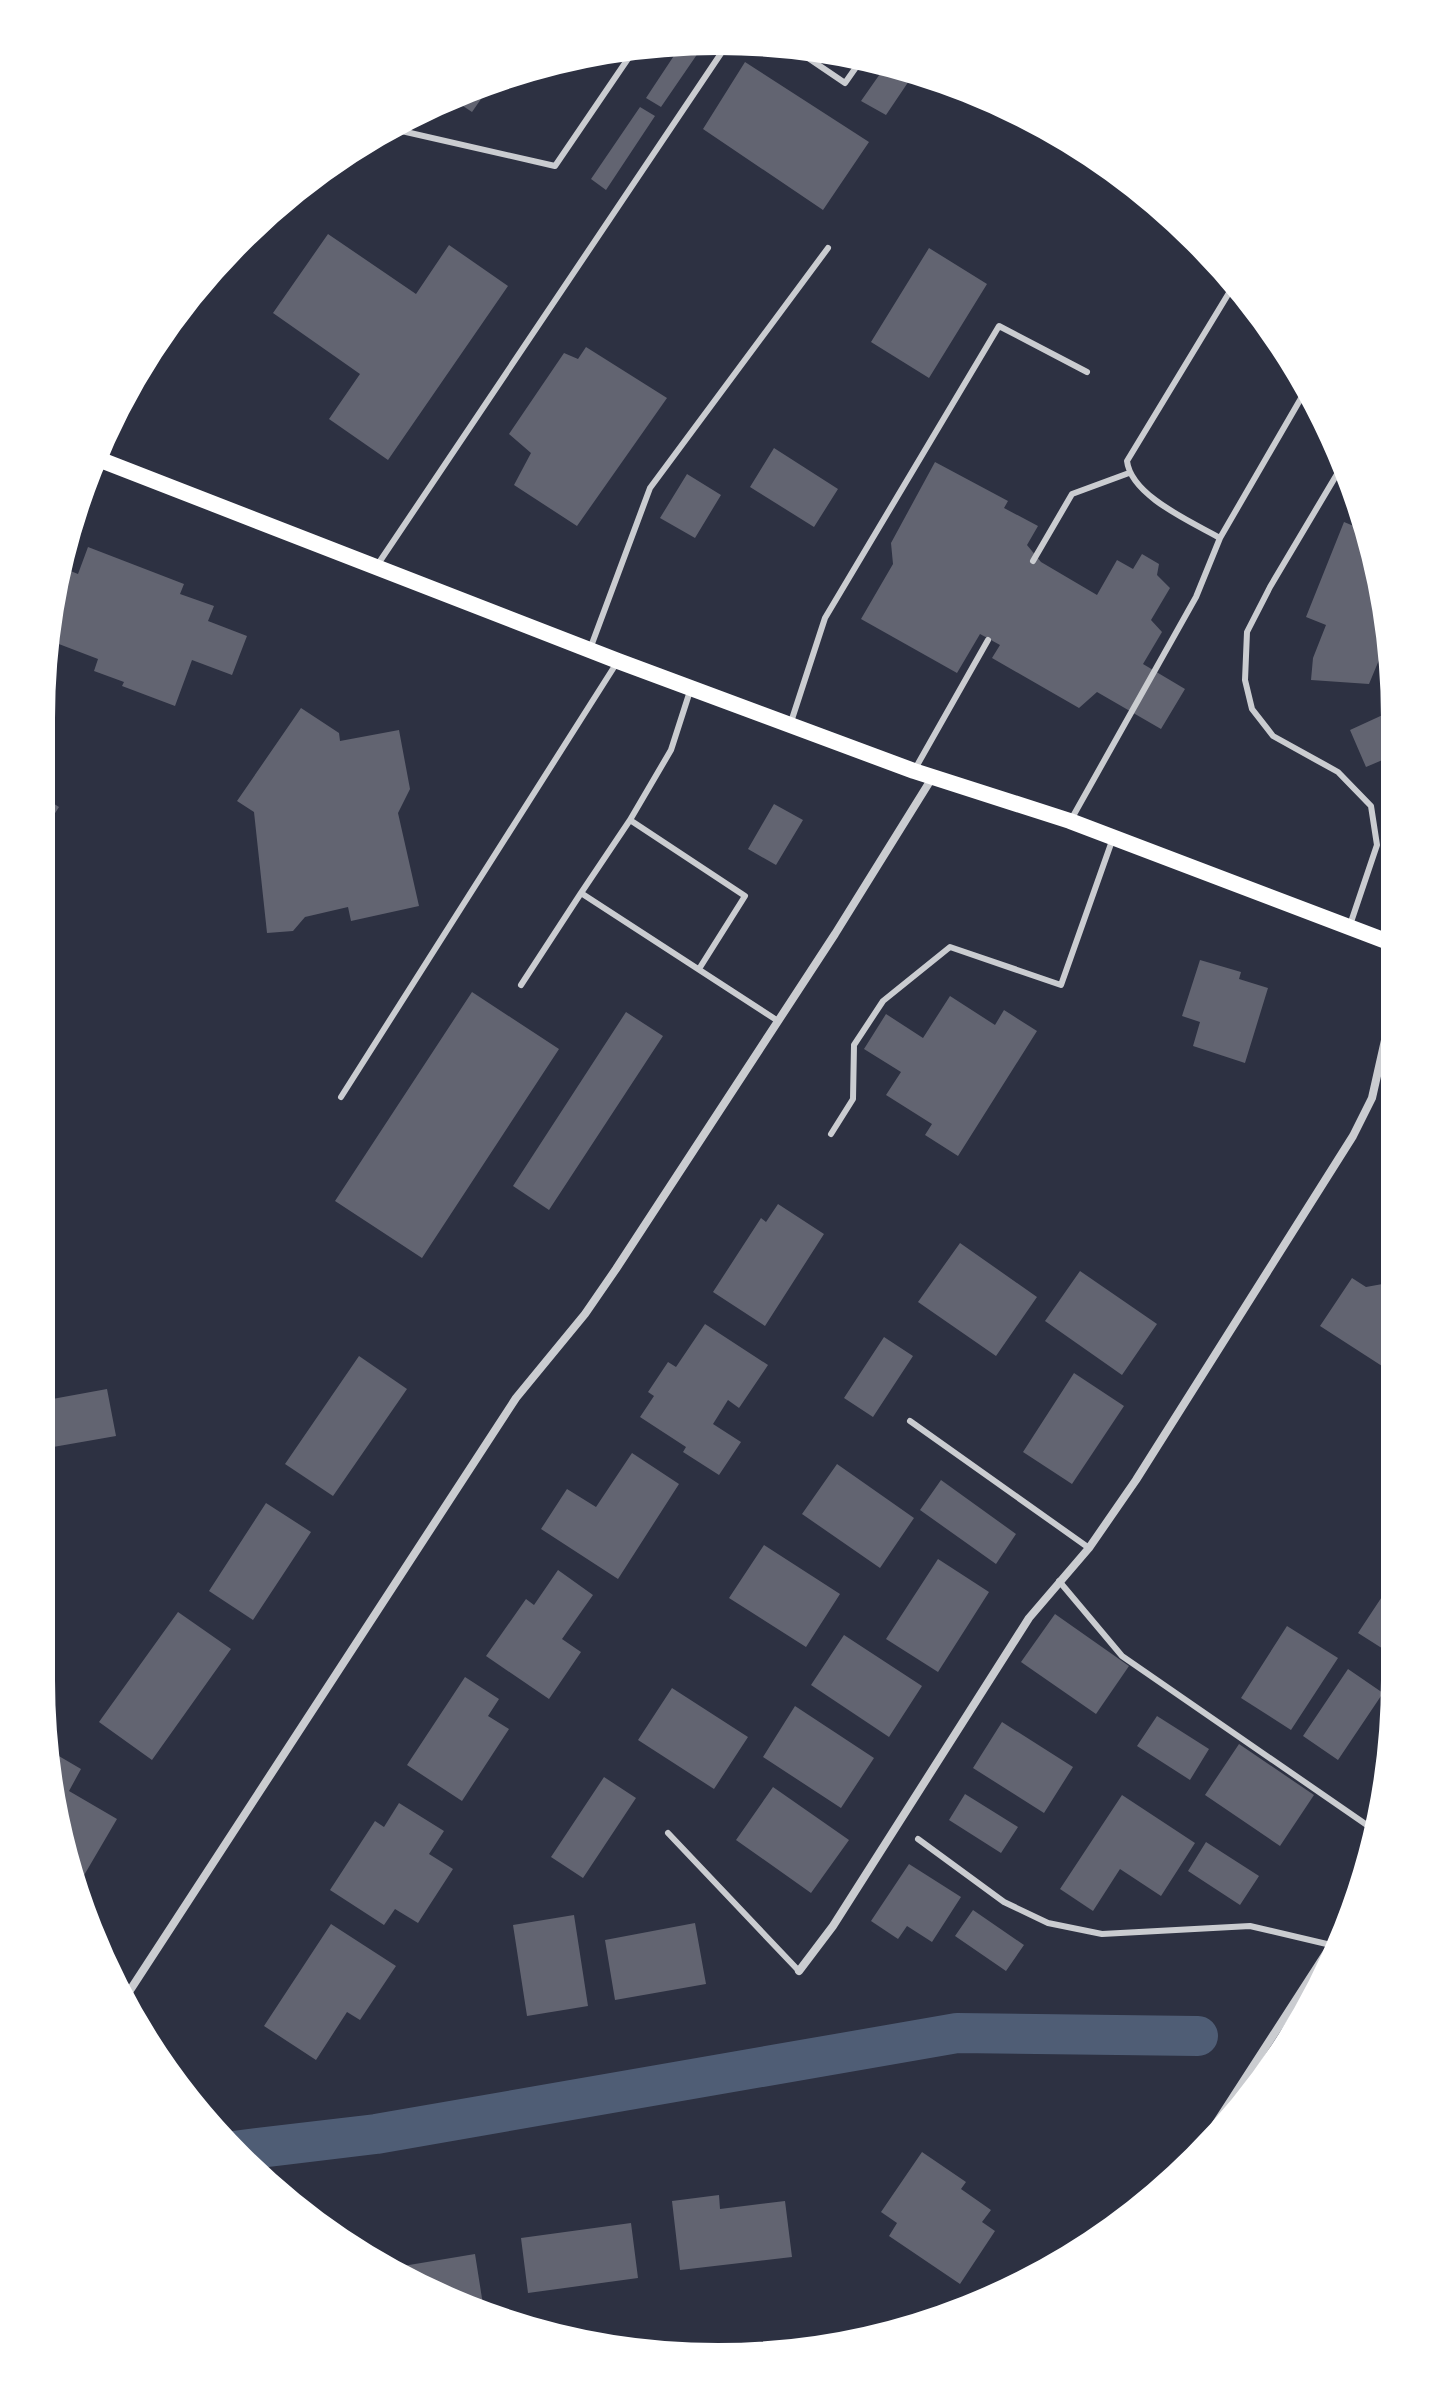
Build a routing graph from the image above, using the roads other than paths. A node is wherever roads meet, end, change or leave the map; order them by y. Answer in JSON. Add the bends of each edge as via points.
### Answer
{"nodes":[{"id":1,"x":723,"y":50,"type":"edge"},
{"id":2,"x":630,"y":56,"type":"edge"},
{"id":3,"x":805,"y":56,"type":"edge"},
{"id":4,"x":857,"y":65,"type":"edge"},
{"id":5,"x":400,"y":131,"type":"edge"},
{"id":6,"x":828,"y":248,"type":"dead end"},
{"id":7,"x":1230,"y":290,"type":"edge"},
{"id":8,"x":1087,"y":372,"type":"dead end"},
{"id":9,"x":1303,"y":395,"type":"edge"},
{"id":10,"x":102,"y":460,"type":"edge"},
{"id":11,"x":1339,"y":471,"type":"edge"},
{"id":12,"x":1129,"y":473,"type":"junction"},
{"id":13,"x":1220,"y":538,"type":"junction"},
{"id":14,"x":1033,"y":561,"type":"dead end"},
{"id":15,"x":376,"y":567,"type":"junction"},
{"id":16,"x":988,"y":640,"type":"dead end"},
{"id":17,"x":590,"y":649,"type":"junction"},
{"id":18,"x":618,"y":661,"type":"junction"},
{"id":19,"x":691,"y":687,"type":"junction"},
{"id":20,"x":791,"y":725,"type":"junction"},
{"id":21,"x":914,"y":771,"type":"junction"},
{"id":22,"x":932,"y":777,"type":"junction"},
{"id":23,"x":630,"y":820,"type":"junction"},
{"id":24,"x":1070,"y":821,"type":"junction"},
{"id":25,"x":1113,"y":838,"type":"junction"},
{"id":26,"x":581,"y":893,"type":"junction"},
{"id":27,"x":1348,"y":928,"type":"junction"},
{"id":28,"x":1386,"y":941,"type":"edge"},
{"id":29,"x":699,"y":969,"type":"junction"},
{"id":30,"x":521,"y":985,"type":"dead end"},
{"id":31,"x":778,"y":1021,"type":"junction"},
{"id":32,"x":1386,"y":1036,"type":"edge"},
{"id":33,"x":341,"y":1097,"type":"dead end"},
{"id":34,"x":831,"y":1134,"type":"dead end"},
{"id":35,"x":910,"y":1421,"type":"dead end"},
{"id":36,"x":1089,"y":1548,"type":"junction"},
{"id":37,"x":1059,"y":1581,"type":"junction"},
{"id":38,"x":1369,"y":1827,"type":"edge"},
{"id":39,"x":668,"y":1833,"type":"dead end"},
{"id":40,"x":918,"y":1839,"type":"dead end"},
{"id":41,"x":1331,"y":1945,"type":"edge"},
{"id":42,"x":1330,"y":1946,"type":"edge"},
{"id":43,"x":799,"y":1971,"type":"joint"},
{"id":44,"x":128,"y":1993,"type":"edge"},
{"id":45,"x":1214,"y":2126,"type":"edge"}],
"edges":[{"from":1,"to":15,"type":"lane"},
{"from":2,"to":5,"type":"lane","via":[[555,166]]},
{"from":3,"to":4,"type":"lane","via":[[845,83]]},
{"from":6,"to":17,"type":"lane","via":[[650,488]]},
{"from":7,"to":12,"type":"lane","via":[[1127,461]]},
{"from":8,"to":20,"type":"lane","via":[[999,326],[825,618]]},
{"from":9,"to":13,"type":"lane"},
{"from":10,"to":15,"type":"main road"},
{"from":11,"to":27,"type":"lane","via":[[1247,632],[1245,680],[1252,709],[1273,736],[1338,772],[1371,806],[1377,845]]},
{"from":12,"to":13,"type":"lane","via":[[1155,500]]},
{"from":12,"to":14,"type":"lane","via":[[1072,494]]},
{"from":13,"to":24,"type":"lane","via":[[1196,597]]},
{"from":15,"to":17,"type":"main road"},
{"from":16,"to":21,"type":"lane"},
{"from":17,"to":18,"type":"main road"},
{"from":18,"to":19,"type":"main road"},
{"from":18,"to":33,"type":"lane"},
{"from":19,"to":20,"type":"main road"},
{"from":19,"to":23,"type":"lane","via":[[671,750]]},
{"from":20,"to":21,"type":"main road"},
{"from":21,"to":22,"type":"main road"},
{"from":22,"to":24,"type":"main road"},
{"from":22,"to":31,"type":"street"},
{"from":23,"to":26,"type":"lane"},
{"from":23,"to":29,"type":"lane","via":[[745,896]]},
{"from":24,"to":25,"type":"main road"},
{"from":25,"to":27,"type":"main road"},
{"from":25,"to":34,"type":"lane","via":[[1061,985],[950,947],[883,1001],[854,1045],[853,1099]]},
{"from":26,"to":29,"type":"lane"},
{"from":26,"to":30,"type":"lane"},
{"from":27,"to":28,"type":"main road"},
{"from":29,"to":31,"type":"lane"},
{"from":31,"to":44,"type":"street","via":[[585,1314],[516,1398]]},
{"from":32,"to":36,"type":"street","via":[[1372,1098],[1353,1136]]},
{"from":35,"to":36,"type":"lane"},
{"from":36,"to":37,"type":"street"},
{"from":37,"to":38,"type":"lane","via":[[1122,1656]]},
{"from":37,"to":43,"type":"street","via":[[1029,1618]]},
{"from":39,"to":43,"type":"lane"},
{"from":40,"to":41,"type":"lane","via":[[1004,1902],[1048,1923],[1102,1934],[1250,1926]]},
{"from":42,"to":45,"type":"street"}]}
